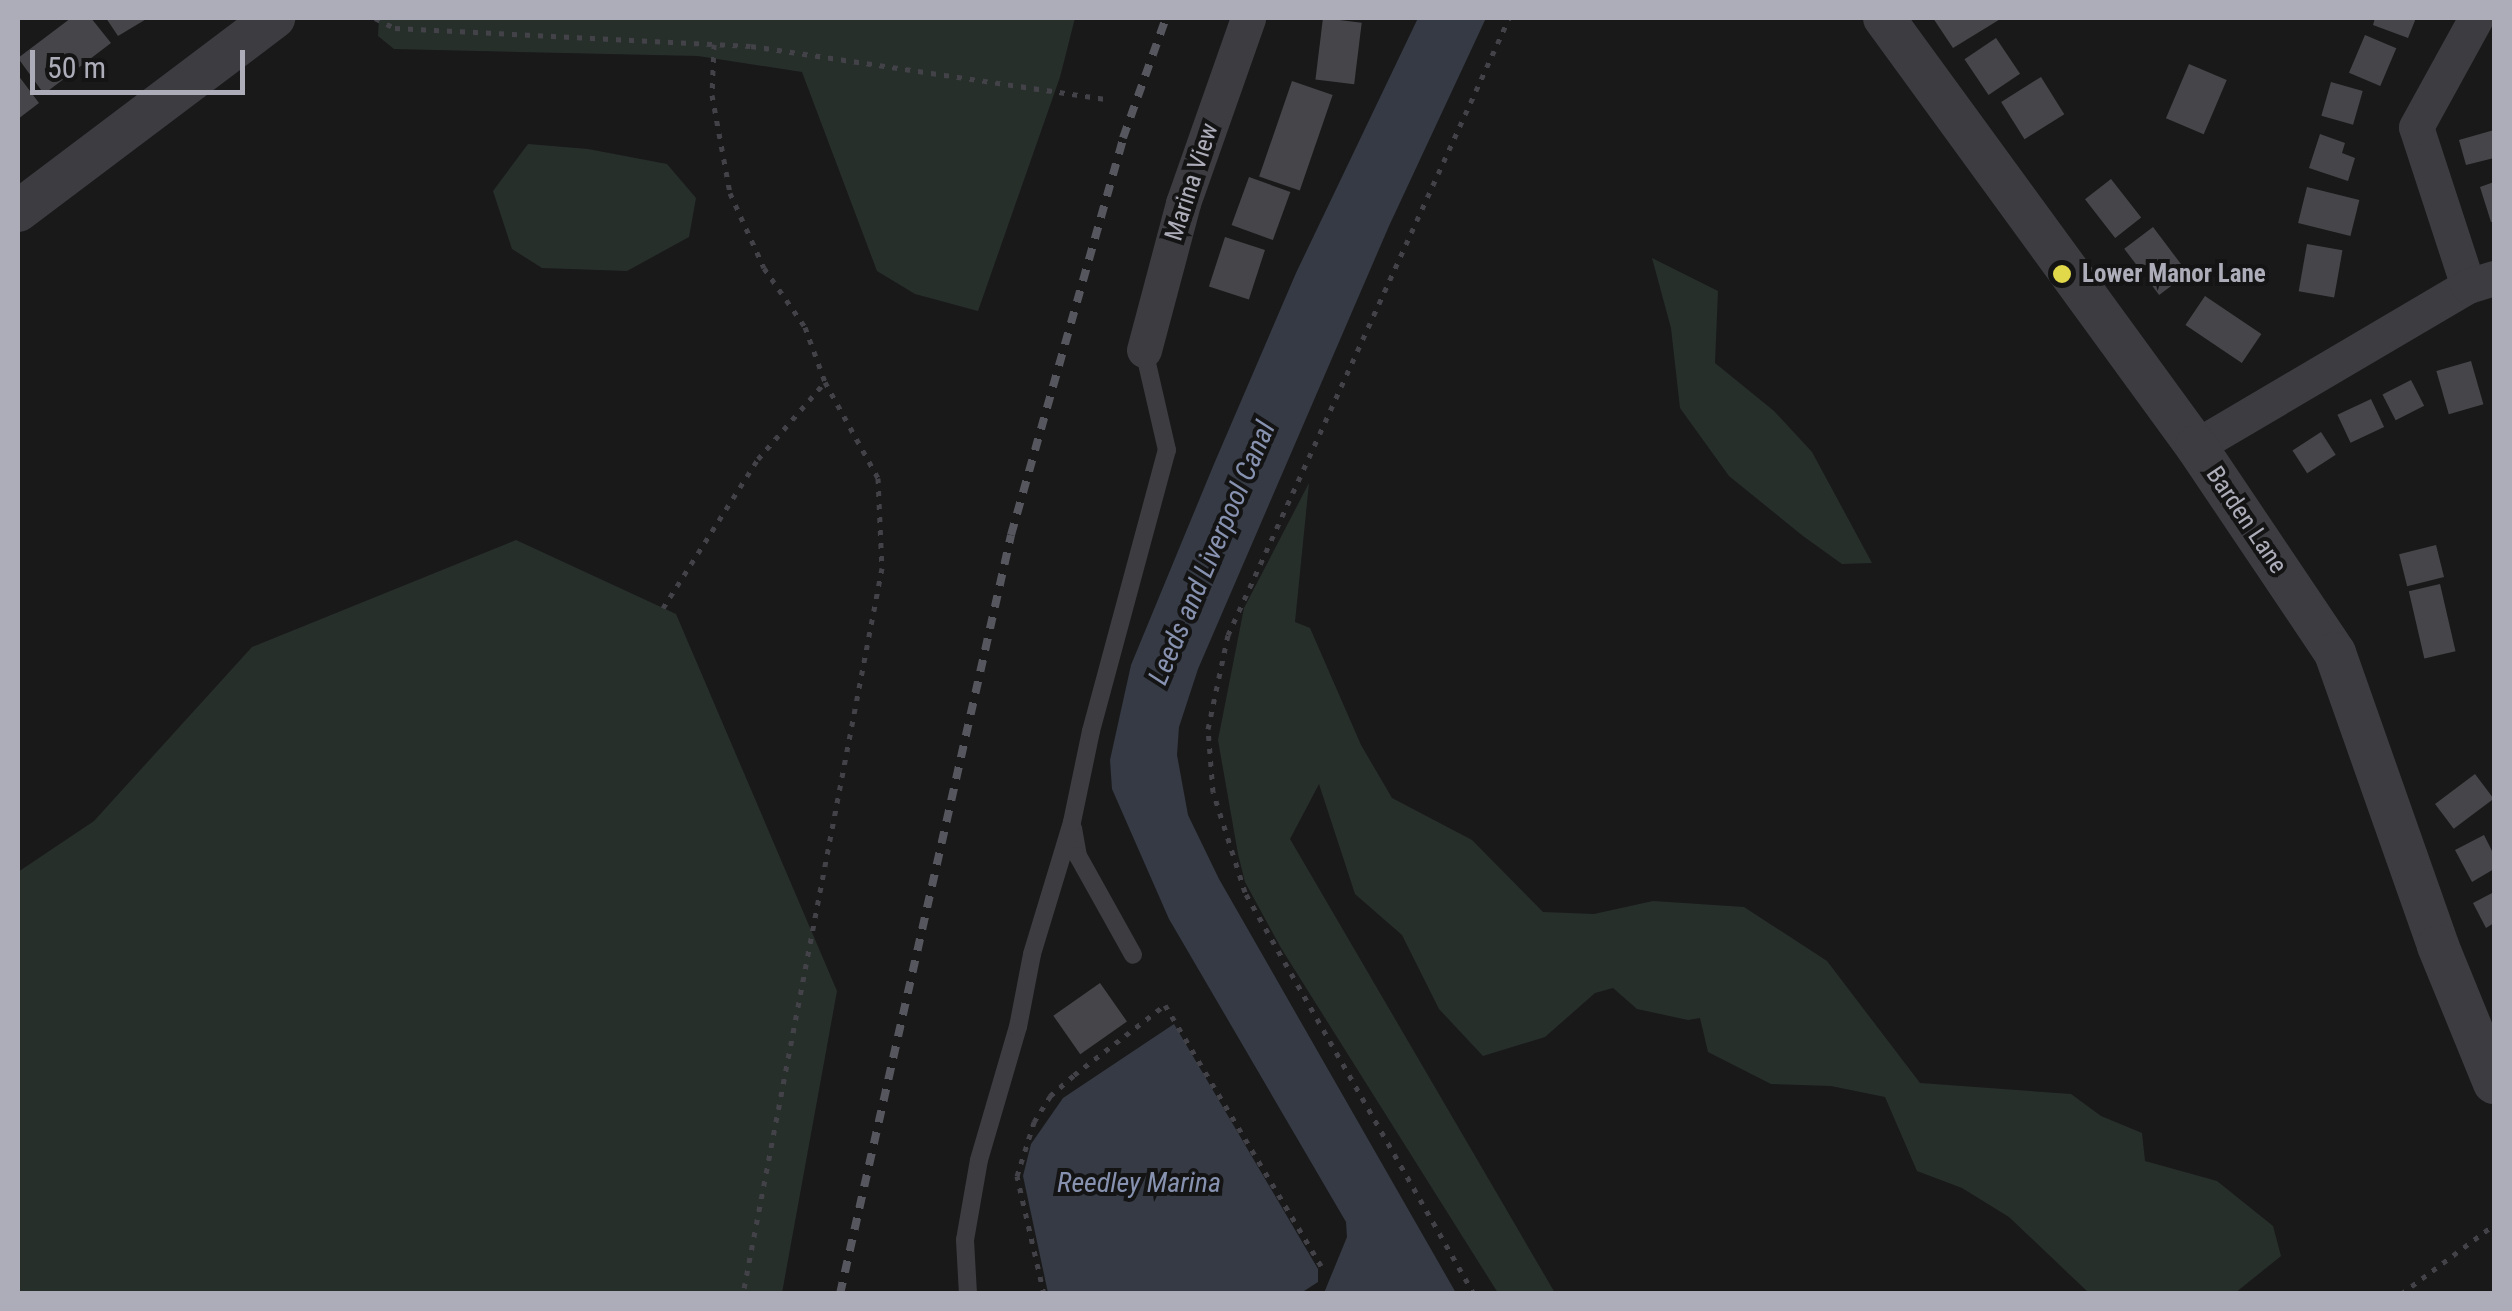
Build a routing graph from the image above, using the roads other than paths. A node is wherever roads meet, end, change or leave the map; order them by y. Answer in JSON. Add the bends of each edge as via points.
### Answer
{"nodes":[{"id":1,"x":274,"y":18,"type":"edge"},
{"id":2,"x":1248,"y":18,"type":"edge"},
{"id":3,"x":1884,"y":18,"type":"edge"},
{"id":4,"x":2476,"y":18,"type":"edge"},
{"id":5,"x":18,"y":211,"type":"edge"},
{"id":6,"x":2481,"y":282,"type":"edge"},
{"id":7,"x":1144,"y":350,"type":"joint"},
{"id":8,"x":2196,"y":446,"type":"junction"},
{"id":9,"x":1072,"y":822,"type":"junction"},
{"id":10,"x":1133,"y":956,"type":"dead end"},
{"id":11,"x":2494,"y":1083,"type":"edge"},
{"id":12,"x":968,"y":1294,"type":"edge"}],
"edges":[{"from":1,"to":5,"type":"street"},
{"from":2,"to":7,"type":"street","name":"Marina View","via":[[1183,203]]},
{"from":3,"to":8,"type":"street","name":"Barden Lane"},
{"from":4,"to":6,"type":"street","via":[[2416,127]]},
{"from":6,"to":8,"type":"street"},
{"from":7,"to":9,"type":"lane","via":[[1167,450]]},
{"from":8,"to":11,"type":"street","name":"Barden Lane","via":[[2335,652],[2438,946]]},
{"from":9,"to":10,"type":"lane","via":[[1078,856]]},
{"from":9,"to":12,"type":"lane","via":[[979,1160],[965,1240]]}]}
